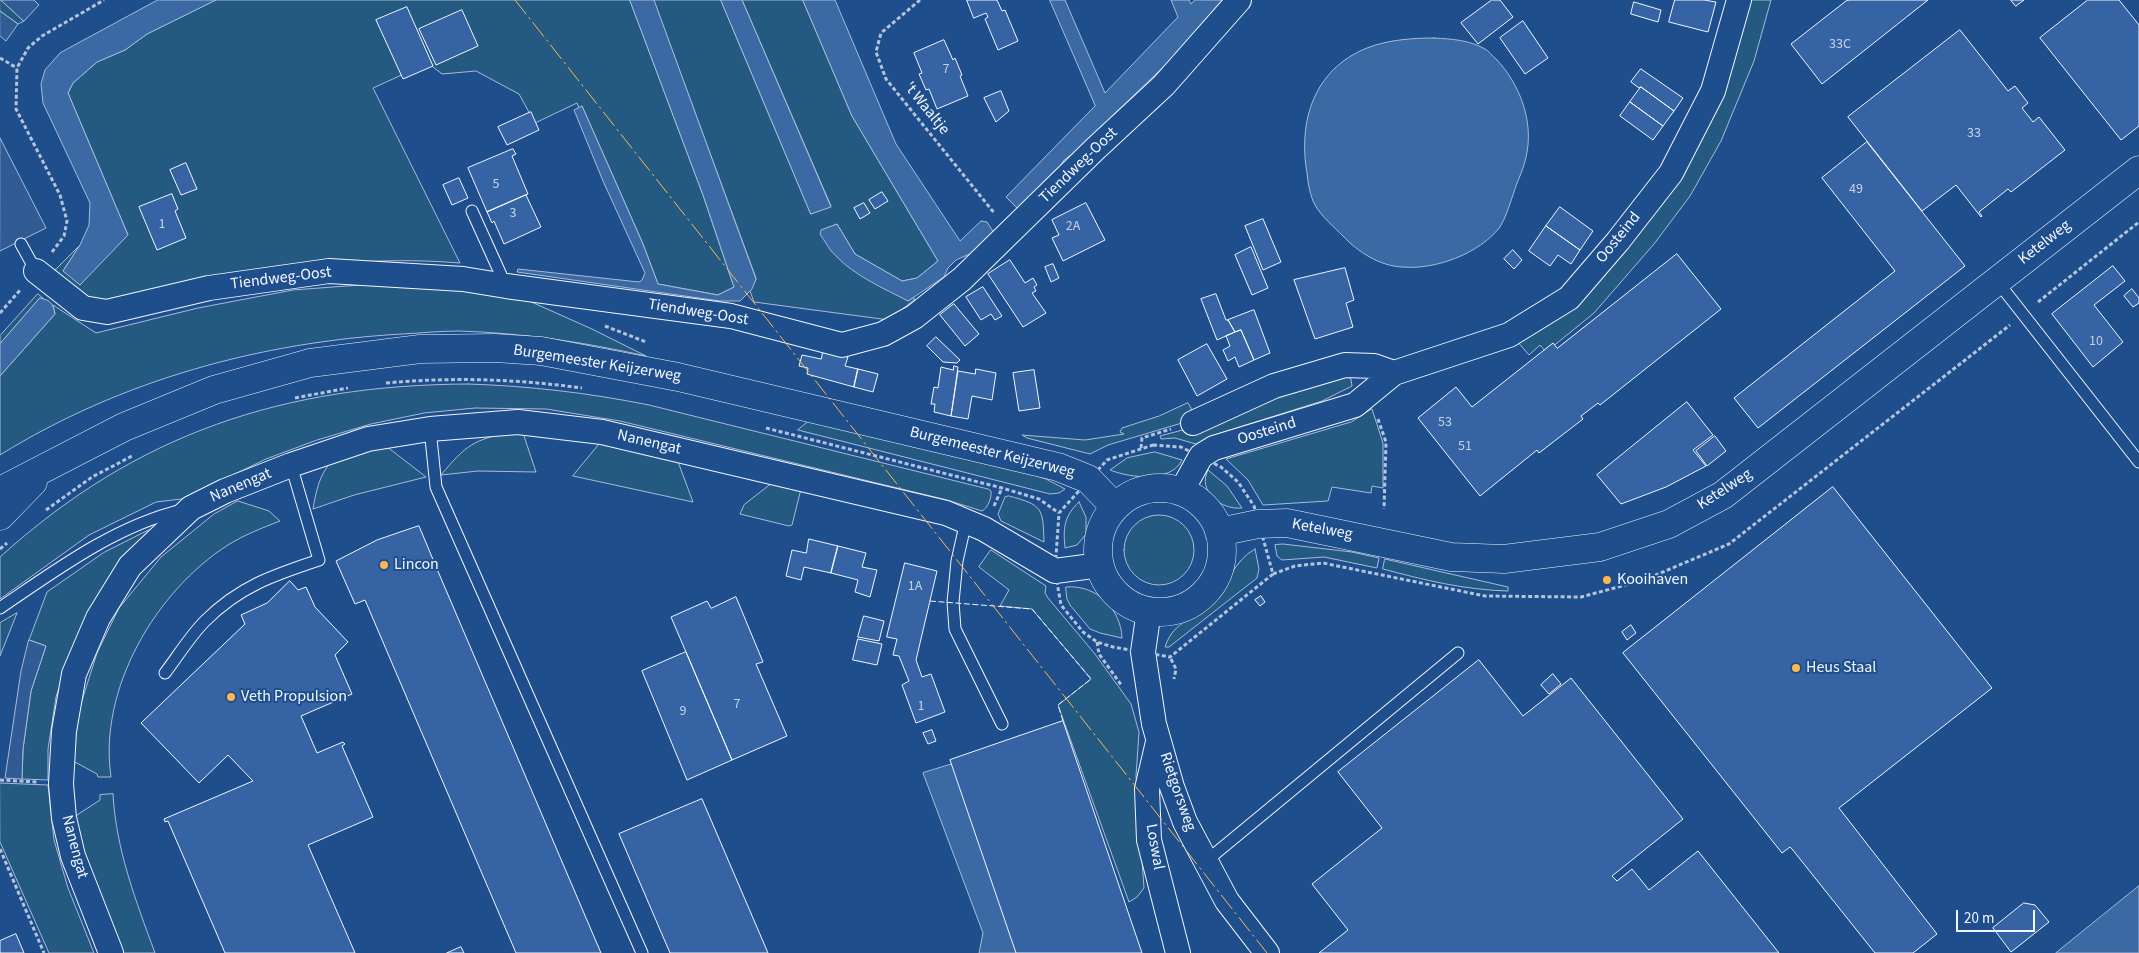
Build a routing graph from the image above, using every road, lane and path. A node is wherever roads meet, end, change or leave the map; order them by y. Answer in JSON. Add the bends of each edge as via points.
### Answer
{"nodes":[{"id":1,"x":104,"y":0,"type":"edge"},
{"id":2,"x":920,"y":0,"type":"edge"},
{"id":3,"x":1239,"y":0,"type":"edge"},
{"id":4,"x":1739,"y":0,"type":"edge"},
{"id":5,"x":0,"y":58,"type":"edge"},
{"id":6,"x":17,"y":68,"type":"junction"},
{"id":7,"x":2139,"y":170,"type":"edge"},
{"id":8,"x":472,"y":211,"type":"dead end"},
{"id":9,"x":1010,"y":232,"type":"junction"},
{"id":10,"x":22,"y":244,"type":"dead end"},
{"id":11,"x":36,"y":271,"type":"junction"},
{"id":12,"x":1997,"y":281,"type":"junction"},
{"id":13,"x":506,"y":286,"type":"junction"},
{"id":14,"x":0,"y":313,"type":"edge"},
{"id":15,"x":1394,"y":373,"type":"junction"},
{"id":16,"x":1370,"y":394,"type":"junction"},
{"id":17,"x":1193,"y":423,"type":"joint"},
{"id":18,"x":430,"y":429,"type":"junction"},
{"id":19,"x":1141,"y":448,"type":"junction"},
{"id":20,"x":1201,"y":456,"type":"junction"},
{"id":21,"x":2139,"y":462,"type":"edge"},
{"id":22,"x":291,"y":465,"type":"junction"},
{"id":23,"x":46,"y":468,"type":"junction"},
{"id":24,"x":92,"y":477,"type":"dead end"},
{"id":25,"x":1088,"y":479,"type":"junction"},
{"id":26,"x":1002,"y":488,"type":"dead end"},
{"id":27,"x":0,"y":491,"type":"edge"},
{"id":28,"x":1182,"y":492,"type":"junction"},
{"id":29,"x":1115,"y":507,"type":"junction"},
{"id":30,"x":191,"y":508,"type":"junction"},
{"id":31,"x":1384,"y":509,"type":"dead end"},
{"id":32,"x":1059,"y":512,"type":"junction"},
{"id":33,"x":39,"y":516,"type":"dead end"},
{"id":34,"x":966,"y":521,"type":"junction"},
{"id":35,"x":1258,"y":524,"type":"junction"},
{"id":36,"x":6,"y":527,"type":"edge"},
{"id":37,"x":1219,"y":532,"type":"junction"},
{"id":38,"x":0,"y":549,"type":"edge"},
{"id":39,"x":1100,"y":565,"type":"junction"},
{"id":40,"x":1055,"y":571,"type":"junction"},
{"id":41,"x":0,"y":608,"type":"edge"},
{"id":42,"x":1149,"y":610,"type":"junction"},
{"id":43,"x":1143,"y":652,"type":"junction"},
{"id":44,"x":1458,"y":653,"type":"dead end"},
{"id":45,"x":165,"y":673,"type":"dead end"},
{"id":46,"x":1002,"y":724,"type":"dead end"},
{"id":47,"x":1159,"y":740,"type":"junction"},
{"id":48,"x":0,"y":780,"type":"edge"},
{"id":49,"x":35,"y":782,"type":"dead end"},
{"id":50,"x":0,"y":849,"type":"edge"},
{"id":51,"x":1205,"y":862,"type":"junction"},
{"id":52,"x":44,"y":953,"type":"edge"},
{"id":53,"x":110,"y":953,"type":"edge"},
{"id":54,"x":642,"y":953,"type":"edge"},
{"id":55,"x":1178,"y":953,"type":"edge"},
{"id":56,"x":1267,"y":953,"type":"edge"}],
"edges":[{"from":1,"to":6,"type":"path","via":[[42,36],[28,48]]},
{"from":2,"to":9,"type":"path","name":"'t Waaltje","via":[[881,33],[876,52],[886,79]]},
{"from":3,"to":9,"type":"street","name":"Tiendweg-Oost","via":[[1164,85]]},
{"from":4,"to":15,"type":"street","name":"Oosteind","via":[[1713,92],[1670,173],[1569,298],[1509,335]]},
{"from":5,"to":6,"type":"path"},
{"from":6,"to":11,"type":"path","via":[[16,109],[60,195],[67,221],[64,236]]},
{"from":7,"to":12,"type":"street","name":"Ketelweg"},
{"from":8,"to":13,"type":"lane"},
{"from":9,"to":13,"type":"street","name":"Tiendweg-Oost","via":[[962,279],[914,317],[883,334],[842,345],[732,316]]},
{"from":10,"to":11,"type":"lane"},
{"from":11,"to":13,"type":"street","name":"Tiendweg-Oost","via":[[83,308],[107,312],[209,288],[330,271],[463,279]]},
{"from":11,"to":14,"type":"path"},
{"from":12,"to":21,"type":"lane"},
{"from":12,"to":35,"type":"street","name":"Ketelweg","via":[[1724,495],[1669,524],[1600,547],[1504,558],[1451,556],[1287,523]]},
{"from":15,"to":16,"type":"street","name":"Oosteind"},
{"from":15,"to":17,"type":"street","via":[[1374,366],[1345,365],[1274,386]]},
{"from":16,"to":20,"type":"street","name":"Oosteind","via":[[1355,406],[1214,448]]},
{"from":16,"to":31,"type":"path","via":[[1386,442]]},
{"from":17,"to":19,"type":"path","via":[[1142,438]]},
{"from":18,"to":22,"type":"street","name":"Nanengat","via":[[368,439]]},
{"from":18,"to":34,"type":"street","name":"Nanengat","via":[[518,422],[602,432],[946,513]]},
{"from":18,"to":54,"type":"lane","via":[[436,486]]},
{"from":19,"to":20,"type":"path","via":[[1153,445],[1181,447]]},
{"from":19,"to":25,"type":"path","via":[[1107,460]]},
{"from":20,"to":28,"type":"street"},
{"from":20,"to":35,"type":"path","via":[[1238,482],[1254,506]]},
{"from":22,"to":30,"type":"street","name":"Nanengat"},
{"from":22,"to":45,"type":"lane","via":[[319,560],[268,577],[232,597],[204,622]]},
{"from":23,"to":25,"type":"street","name":"Burgemeester Keijzerweg","via":[[124,427],[214,390],[310,364],[420,348],[495,348],[541,351],[678,377],[1058,467]]},
{"from":23,"to":27,"type":"street","name":"Burgemeester Keijzerweg"},
{"from":23,"to":36,"type":"street","name":"Burgemeester Keijzerweg"},
{"from":24,"to":33,"type":"path"},
{"from":25,"to":29,"type":"street","name":"Burgemeester Keijzerweg"},
{"from":25,"to":32,"type":"path"},
{"from":26,"to":32,"type":"path","name":"Burgemeester Keijzerweg","via":[[1039,499]]},
{"from":28,"to":29,"type":"street","via":[[1164,488],[1146,490],[1135,493]]},
{"from":28,"to":37,"type":"street","via":[[1205,507]]},
{"from":29,"to":39,"type":"street","via":[[1100,534]]},
{"from":30,"to":41,"type":"lane","name":"Nanengat","via":[[165,514],[99,544]]},
{"from":30,"to":53,"type":"street","name":"Nanengat","via":[[130,566],[98,618],[74,674],[64,731],[64,818],[73,856]]},
{"from":32,"to":40,"type":"path"},
{"from":34,"to":40,"type":"street","name":"Nanengat"},
{"from":34,"to":46,"type":"lane","via":[[957,561],[953,602],[955,629]]},
{"from":35,"to":37,"type":"street","name":"Ketelweg"},
{"from":35,"to":43,"type":"path","via":[[1273,574],[1170,657]]},
{"from":36,"to":38,"type":"path"},
{"from":37,"to":42,"type":"street","via":[[1222,549],[1220,567],[1206,591],[1176,610]]},
{"from":39,"to":40,"type":"street"},
{"from":39,"to":42,"type":"street","via":[[1118,595]]},
{"from":40,"to":43,"type":"path","via":[[1061,605],[1083,632],[1097,642]]},
{"from":42,"to":43,"type":"street","name":"Rietgorsweg"},
{"from":43,"to":47,"type":"street","name":"Rietgorsweg"},
{"from":44,"to":51,"type":"lane"},
{"from":47,"to":51,"type":"street","name":"Rietgorsweg","via":[[1185,822]]},
{"from":47,"to":55,"type":"street","name":"Loswal","via":[[1147,789],[1149,840]]},
{"from":48,"to":49,"type":"path"},
{"from":50,"to":52,"type":"path"},
{"from":51,"to":56,"type":"street","name":"Rietgorsweg","via":[[1227,901]]}]}
